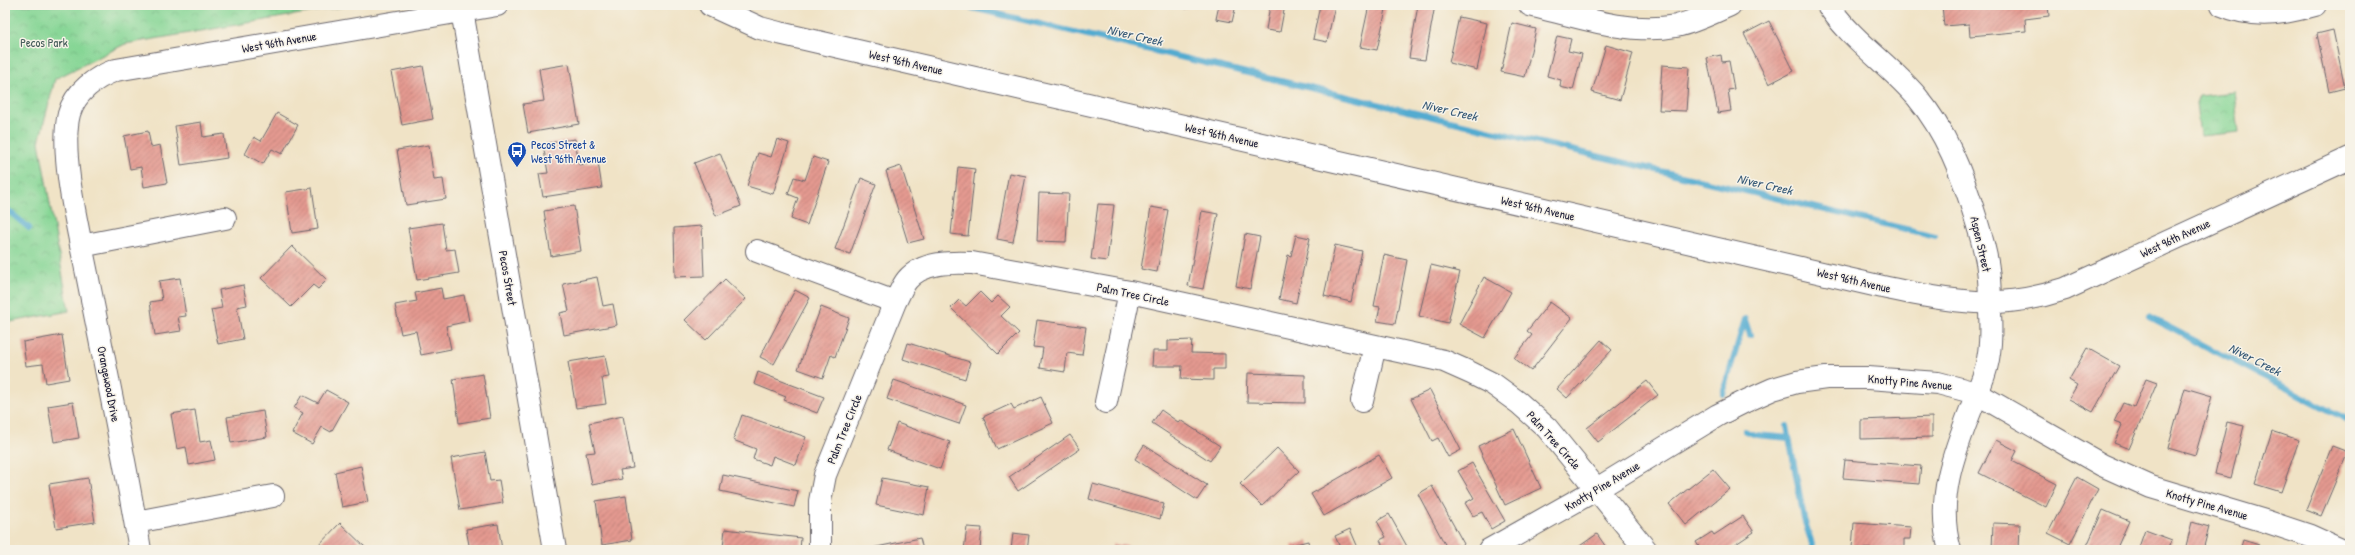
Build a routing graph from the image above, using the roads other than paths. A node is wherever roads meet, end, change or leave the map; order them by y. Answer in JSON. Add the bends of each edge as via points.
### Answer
{"nodes":[{"id":1,"x":497,"y":5,"type":"edge"},
{"id":2,"x":710,"y":5,"type":"edge"},
{"id":3,"x":1530,"y":5,"type":"edge"},
{"id":4,"x":1730,"y":5,"type":"edge"},
{"id":5,"x":1828,"y":5,"type":"edge"},
{"id":6,"x":2222,"y":5,"type":"edge"},
{"id":7,"x":2315,"y":5,"type":"edge"},
{"id":8,"x":461,"y":8,"type":"edge"},
{"id":9,"x":74,"y":104,"type":"joint"},
{"id":10,"x":2350,"y":158,"type":"edge"},
{"id":11,"x":225,"y":218,"type":"dead end"},
{"id":12,"x":81,"y":246,"type":"junction"},
{"id":13,"x":757,"y":251,"type":"dead end"},
{"id":14,"x":1130,"y":292,"type":"junction"},
{"id":15,"x":895,"y":302,"type":"junction"},
{"id":16,"x":1990,"y":303,"type":"junction"},
{"id":17,"x":1375,"y":346,"type":"junction"},
{"id":18,"x":1976,"y":393,"type":"junction"},
{"id":19,"x":1106,"y":402,"type":"dead end"},
{"id":20,"x":1362,"y":402,"type":"dead end"},
{"id":21,"x":1597,"y":490,"type":"junction"},
{"id":22,"x":273,"y":496,"type":"dead end"},
{"id":23,"x":136,"y":522,"type":"junction"},
{"id":24,"x":140,"y":550,"type":"edge"},
{"id":25,"x":555,"y":550,"type":"edge"},
{"id":26,"x":820,"y":550,"type":"edge"},
{"id":27,"x":1489,"y":550,"type":"edge"},
{"id":28,"x":1646,"y":550,"type":"edge"},
{"id":29,"x":1950,"y":550,"type":"edge"},
{"id":30,"x":2341,"y":550,"type":"edge"}],
"edges":[{"from":1,"to":8,"type":"street","name":"West 96th Avenue"},
{"from":2,"to":16,"type":"street","name":"West 96th Avenue","via":[[760,28],[779,33],[1880,286],[1950,301]]},
{"from":3,"to":4,"type":"street","via":[[1638,28],[1675,26],[1700,19]]},
{"from":5,"to":16,"type":"street","name":"Aspen Street","via":[[1838,21],[1916,96],[1954,155],[1980,234],[1988,269]]},
{"from":6,"to":7,"type":"street","via":[[2247,13],[2266,14],[2287,13]]},
{"from":8,"to":9,"type":"street","name":"West 96th Avenue","via":[[116,70],[80,92]]},
{"from":8,"to":25,"type":"street","name":"Pecos Street"},
{"from":9,"to":12,"type":"street","name":"Orangewood Drive","via":[[65,134],[66,155]]},
{"from":10,"to":16,"type":"street","name":"West 96th Avenue","via":[[2065,288],[2037,298]]},
{"from":11,"to":12,"type":"street"},
{"from":12,"to":23,"type":"street","name":"Orangewood Drive"},
{"from":13,"to":15,"type":"street"},
{"from":14,"to":15,"type":"street","name":"Palm Tree Circle","via":[[972,263],[948,262],[917,271],[906,281]]},
{"from":14,"to":17,"type":"street","name":"Palm Tree Circle"},
{"from":14,"to":19,"type":"street"},
{"from":15,"to":26,"type":"street","name":"Palm Tree Circle","via":[[825,475],[820,501]]},
{"from":16,"to":18,"type":"street","name":"Aspen Street","via":[[1989,355]]},
{"from":17,"to":20,"type":"street"},
{"from":17,"to":21,"type":"street","name":"Palm Tree Circle","via":[[1444,361],[1493,384],[1547,428]]},
{"from":18,"to":21,"type":"street","name":"Knotty Pine Avenue","via":[[1938,383],[1868,378],[1826,378],[1797,382],[1773,389],[1718,415]]},
{"from":18,"to":29,"type":"street","name":"Aspen Street","via":[[1951,464],[1945,492],[1944,516]]},
{"from":18,"to":30,"type":"street","name":"Knotty Pine Avenue","via":[[2102,465],[2151,487],[2265,521],[2310,536]]},
{"from":21,"to":27,"type":"street","name":"Knotty Pine Avenue"},
{"from":21,"to":28,"type":"street","name":"Palm Tree Circle"},
{"from":22,"to":23,"type":"street"},
{"from":23,"to":24,"type":"street","name":"Orangewood Drive"}]}
